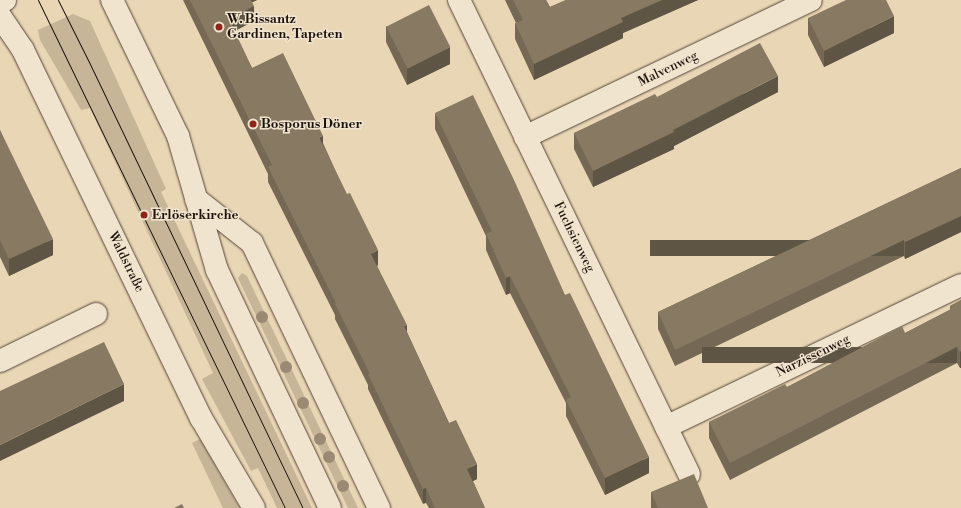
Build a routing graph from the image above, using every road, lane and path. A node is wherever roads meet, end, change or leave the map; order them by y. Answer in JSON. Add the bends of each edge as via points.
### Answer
{"nodes":[{"id":1,"x":5,"y":0,"type":"edge"},
{"id":2,"x":112,"y":0,"type":"edge"},
{"id":3,"x":459,"y":0,"type":"edge"},
{"id":4,"x":811,"y":0,"type":"edge"},
{"id":5,"x":0,"y":3,"type":"edge"},
{"id":6,"x":0,"y":16,"type":"edge"},
{"id":7,"x":525,"y":137,"type":"junction"},
{"id":8,"x":196,"y":198,"type":"junction"},
{"id":9,"x":961,"y":285,"type":"edge"},
{"id":10,"x":96,"y":314,"type":"dead end"},
{"id":11,"x":0,"y":361,"type":"edge"},
{"id":12,"x":666,"y":427,"type":"junction"},
{"id":13,"x":689,"y":474,"type":"edge"},
{"id":14,"x":254,"y":508,"type":"edge"},
{"id":15,"x":330,"y":508,"type":"edge"},
{"id":16,"x":379,"y":508,"type":"edge"}],
"edges":[{"from":1,"to":5,"type":"street"},
{"from":2,"to":8,"type":"street","via":[[178,136]]},
{"from":3,"to":7,"type":"street","name":"Fuchsienweg"},
{"from":4,"to":7,"type":"street","name":"Malvenweg"},
{"from":6,"to":14,"type":"street","name":"Waldstraße","via":[[23,50],[201,418]]},
{"from":7,"to":12,"type":"street","name":"Fuchsienweg"},
{"from":8,"to":15,"type":"street","via":[[217,270]]},
{"from":8,"to":16,"type":"street","via":[[252,243]]},
{"from":9,"to":12,"type":"street","name":"Narzissenweg"},
{"from":10,"to":11,"type":"street"},
{"from":12,"to":13,"type":"street","name":"Fuchsienweg"}]}
